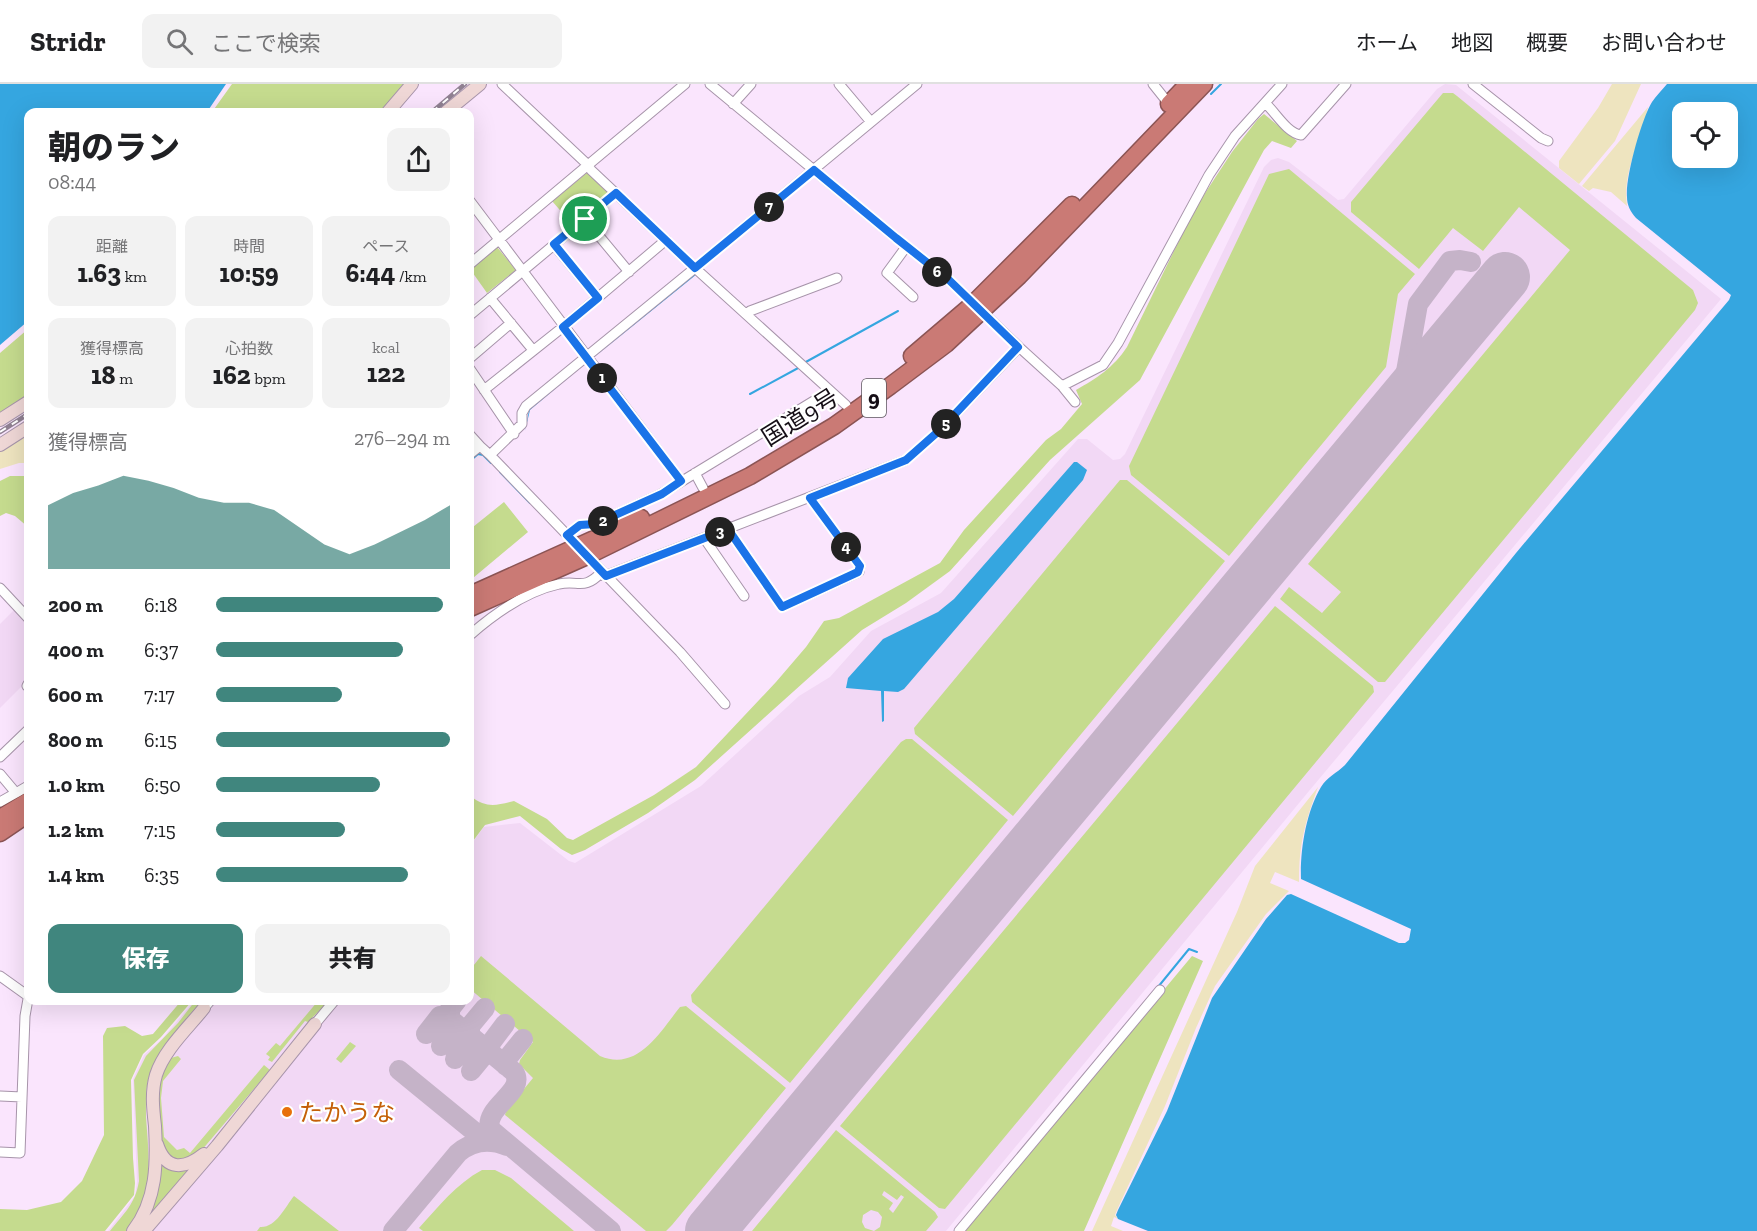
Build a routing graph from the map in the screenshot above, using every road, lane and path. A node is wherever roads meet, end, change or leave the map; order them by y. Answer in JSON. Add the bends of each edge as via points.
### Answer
{"nodes":[{"id":1,"x":412,"y":84,"type":"edge"},
{"id":2,"x":480,"y":84,"type":"edge"},
{"id":3,"x":502,"y":84,"type":"edge"},
{"id":4,"x":685,"y":84,"type":"edge"},
{"id":5,"x":710,"y":84,"type":"edge"},
{"id":6,"x":751,"y":84,"type":"edge"},
{"id":7,"x":839,"y":84,"type":"edge"},
{"id":8,"x":917,"y":84,"type":"edge"},
{"id":9,"x":1153,"y":84,"type":"edge"},
{"id":10,"x":1188,"y":84,"type":"edge"},
{"id":11,"x":1204,"y":84,"type":"edge"},
{"id":12,"x":1282,"y":84,"type":"edge"},
{"id":13,"x":1346,"y":84,"type":"edge"},
{"id":14,"x":1473,"y":84,"type":"edge"},
{"id":15,"x":733,"y":104,"type":"junction"},
{"id":16,"x":1169,"y":104,"type":"junction"},
{"id":17,"x":1266,"y":104,"type":"junction"},
{"id":18,"x":391,"y":108,"type":"edge"},
{"id":19,"x":451,"y":108,"type":"edge"},
{"id":20,"x":871,"y":122,"type":"junction"},
{"id":21,"x":1548,"y":141,"type":"dead end"},
{"id":22,"x":588,"y":165,"type":"junction"},
{"id":23,"x":814,"y":170,"type":"junction"},
{"id":24,"x":616,"y":193,"type":"junction"},
{"id":25,"x":474,"y":207,"type":"edge"},
{"id":26,"x":585,"y":219,"type":"junction"},
{"id":27,"x":666,"y":240,"type":"junction"},
{"id":28,"x":499,"y":241,"type":"junction"},
{"id":29,"x":554,"y":244,"type":"junction"},
{"id":30,"x":906,"y":247,"type":"junction"},
{"id":31,"x":474,"y":261,"type":"edge"},
{"id":32,"x":695,"y":268,"type":"junction"},
{"id":33,"x":522,"y":271,"type":"junction"},
{"id":34,"x":629,"y":272,"type":"junction"},
{"id":35,"x":837,"y":278,"type":"dead end"},
{"id":36,"x":914,"y":297,"type":"dead end"},
{"id":37,"x":490,"y":298,"type":"junction"},
{"id":38,"x":598,"y":298,"type":"junction"},
{"id":39,"x":977,"y":308,"type":"junction"},
{"id":40,"x":474,"y":312,"type":"edge"},
{"id":41,"x":746,"y":314,"type":"junction"},
{"id":42,"x":511,"y":323,"type":"junction"},
{"id":43,"x":563,"y":327,"type":"junction"},
{"id":44,"x":1018,"y":347,"type":"junction"},
{"id":45,"x":533,"y":350,"type":"junction"},
{"id":46,"x":474,"y":355,"type":"edge"},
{"id":47,"x":586,"y":357,"type":"junction"},
{"id":48,"x":474,"y":375,"type":"edge"},
{"id":49,"x":1062,"y":386,"type":"junction"},
{"id":50,"x":484,"y":390,"type":"junction"},
{"id":51,"x":830,"y":391,"type":"junction"},
{"id":52,"x":1075,"y":402,"type":"dead end"},
{"id":53,"x":24,"y":405,"type":"edge"},
{"id":54,"x":846,"y":405,"type":"junction"},
{"id":55,"x":0,"y":420,"type":"edge"},
{"id":56,"x":24,"y":430,"type":"edge"},
{"id":57,"x":514,"y":434,"type":"junction"},
{"id":58,"x":474,"y":439,"type":"edge"},
{"id":59,"x":0,"y":445,"type":"edge"},
{"id":60,"x":480,"y":446,"type":"junction"},
{"id":61,"x":474,"y":451,"type":"edge"},
{"id":62,"x":490,"y":456,"type":"junction"},
{"id":63,"x":695,"y":473,"type":"junction"},
{"id":64,"x":681,"y":481,"type":"junction"},
{"id":65,"x":703,"y":489,"type":"junction"},
{"id":66,"x":810,"y":498,"type":"junction"},
{"id":67,"x":728,"y":529,"type":"junction"},
{"id":68,"x":704,"y":538,"type":"junction"},
{"id":69,"x":578,"y":546,"type":"junction"},
{"id":70,"x":604,"y":574,"type":"junction"},
{"id":71,"x":0,"y":588,"type":"edge"},
{"id":72,"x":474,"y":593,"type":"edge"},
{"id":73,"x":744,"y":596,"type":"dead end"},
{"id":74,"x":474,"y":606,"type":"edge"},
{"id":75,"x":24,"y":614,"type":"edge"},
{"id":76,"x":474,"y":632,"type":"edge"},
{"id":77,"x":725,"y":704,"type":"dead end"},
{"id":78,"x":24,"y":734,"type":"edge"},
{"id":79,"x":0,"y":757,"type":"edge"},
{"id":80,"x":0,"y":774,"type":"edge"},
{"id":81,"x":22,"y":797,"type":"edge"},
{"id":82,"x":0,"y":802,"type":"edge"},
{"id":83,"x":24,"y":817,"type":"edge"},
{"id":84,"x":0,"y":818,"type":"edge"},
{"id":85,"x":0,"y":833,"type":"edge"},
{"id":86,"x":0,"y":976,"type":"edge"},
{"id":87,"x":1160,"y":990,"type":"dead end"},
{"id":88,"x":24,"y":994,"type":"edge"},
{"id":89,"x":27,"y":1005,"type":"edge"},
{"id":90,"x":207,"y":1005,"type":"edge"},
{"id":91,"x":331,"y":1005,"type":"edge"},
{"id":92,"x":315,"y":1024,"type":"joint"},
{"id":93,"x":0,"y":1096,"type":"edge"},
{"id":94,"x":22,"y":1098,"type":"junction"},
{"id":95,"x":228,"y":1134,"type":"junction"},
{"id":96,"x":155,"y":1138,"type":"junction"},
{"id":97,"x":0,"y":1152,"type":"edge"},
{"id":98,"x":133,"y":1231,"type":"edge"},
{"id":99,"x":144,"y":1231,"type":"edge"},
{"id":100,"x":959,"y":1231,"type":"edge"}],
"edges":[{"from":1,"to":18,"type":"street"},
{"from":2,"to":19,"type":"street"},
{"from":3,"to":22,"type":"street"},
{"from":4,"to":22,"type":"street"},
{"from":5,"to":15,"type":"street"},
{"from":6,"to":15,"type":"street"},
{"from":7,"to":20,"type":"street"},
{"from":8,"to":20,"type":"street"},
{"from":9,"to":16,"type":"street"},
{"from":10,"to":16,"type":"highway","name":"国道9号","number":"9"},
{"from":11,"to":39,"type":"highway","name":"国道9号","number":"9","via":[[1056,238]]},
{"from":12,"to":17,"type":"street"},
{"from":13,"to":17,"type":"street","via":[[1301,135],[1290,130]]},
{"from":14,"to":21,"type":"street"},
{"from":15,"to":23,"type":"street"},
{"from":16,"to":39,"type":"highway","name":"国道9号","number":"9"},
{"from":17,"to":49,"type":"street","via":[[1235,136],[1209,175],[1103,364]]},
{"from":20,"to":23,"type":"street"},
{"from":22,"to":24,"type":"street"},
{"from":22,"to":28,"type":"street"},
{"from":23,"to":30,"type":"street"},
{"from":23,"to":32,"type":"street"},
{"from":24,"to":26,"type":"street"},
{"from":24,"to":27,"type":"street"},
{"from":25,"to":28,"type":"street"},
{"from":26,"to":29,"type":"street"},
{"from":26,"to":34,"type":"street"},
{"from":27,"to":32,"type":"street"},
{"from":27,"to":34,"type":"street"},
{"from":28,"to":31,"type":"street"},
{"from":28,"to":33,"type":"street"},
{"from":29,"to":33,"type":"street"},
{"from":29,"to":38,"type":"street"},
{"from":30,"to":36,"type":"street","via":[[887,273]]},
{"from":30,"to":39,"type":"street"},
{"from":32,"to":41,"type":"street"},
{"from":32,"to":47,"type":"street"},
{"from":33,"to":37,"type":"street"},
{"from":33,"to":43,"type":"street"},
{"from":34,"to":38,"type":"street"},
{"from":35,"to":41,"type":"street"},
{"from":37,"to":40,"type":"street"},
{"from":37,"to":42,"type":"street"},
{"from":38,"to":43,"type":"street"},
{"from":39,"to":44,"type":"street"},
{"from":39,"to":54,"type":"highway","name":"国道9号","number":"9"},
{"from":39,"to":69,"type":"highway","name":"国道9号","number":"9","via":[[946,344],[834,426],[750,476]]},
{"from":41,"to":51,"type":"street"},
{"from":42,"to":45,"type":"street"},
{"from":42,"to":46,"type":"street"},
{"from":43,"to":45,"type":"street"},
{"from":43,"to":47,"type":"street"},
{"from":44,"to":49,"type":"street"},
{"from":44,"to":66,"type":"street","via":[[941,429],[906,460]]},
{"from":45,"to":50,"type":"street"},
{"from":47,"to":57,"type":"street","via":[[526,406],[522,424]]},
{"from":47,"to":64,"type":"street"},
{"from":48,"to":50,"type":"street"},
{"from":49,"to":52,"type":"street"},
{"from":50,"to":57,"type":"street"},
{"from":51,"to":54,"type":"street"},
{"from":51,"to":63,"type":"street"},
{"from":53,"to":55,"type":"street"},
{"from":54,"to":65,"type":"highway","name":"国道9号","number":"9"},
{"from":56,"to":59,"type":"street"},
{"from":57,"to":62,"type":"street"},
{"from":58,"to":60,"type":"street"},
{"from":60,"to":61,"type":"street"},
{"from":60,"to":62,"type":"street"},
{"from":62,"to":69,"type":"street"},
{"from":63,"to":64,"type":"street"},
{"from":63,"to":65,"type":"street"},
{"from":64,"to":69,"type":"street","via":[[662,494],[595,524],[580,525]]},
{"from":65,"to":69,"type":"highway","name":"国道9号","number":"9"},
{"from":66,"to":67,"type":"street"},
{"from":66,"to":67,"type":"street","via":[[860,566],[858,572],[782,607]]},
{"from":67,"to":68,"type":"street"},
{"from":68,"to":70,"type":"street"},
{"from":68,"to":73,"type":"street"},
{"from":69,"to":70,"type":"street"},
{"from":69,"to":72,"type":"highway","name":"国道9号","number":"9"},
{"from":69,"to":74,"type":"highway","name":"国道9号","number":"9"},
{"from":70,"to":76,"type":"street","via":[[581,585],[560,584],[504,608]]},
{"from":70,"to":77,"type":"street"},
{"from":71,"to":75,"type":"street"},
{"from":78,"to":79,"type":"street"},
{"from":80,"to":81,"type":"street"},
{"from":81,"to":82,"type":"street"},
{"from":81,"to":84,"type":"highway"},
{"from":83,"to":85,"type":"highway"},
{"from":86,"to":88,"type":"street"},
{"from":87,"to":100,"type":"street"},
{"from":89,"to":94,"type":"street"},
{"from":90,"to":96,"type":"street","via":[[168,1052],[158,1071],[153,1095]]},
{"from":91,"to":92,"type":"street"},
{"from":92,"to":95,"type":"street"},
{"from":93,"to":94,"type":"street"},
{"from":94,"to":97,"type":"street","via":[[20,1153]]},
{"from":95,"to":96,"type":"street","via":[[198,1159],[182,1166],[163,1156]]},
{"from":95,"to":99,"type":"street"},
{"from":96,"to":98,"type":"street","via":[[153,1189],[145,1213]]}]}
